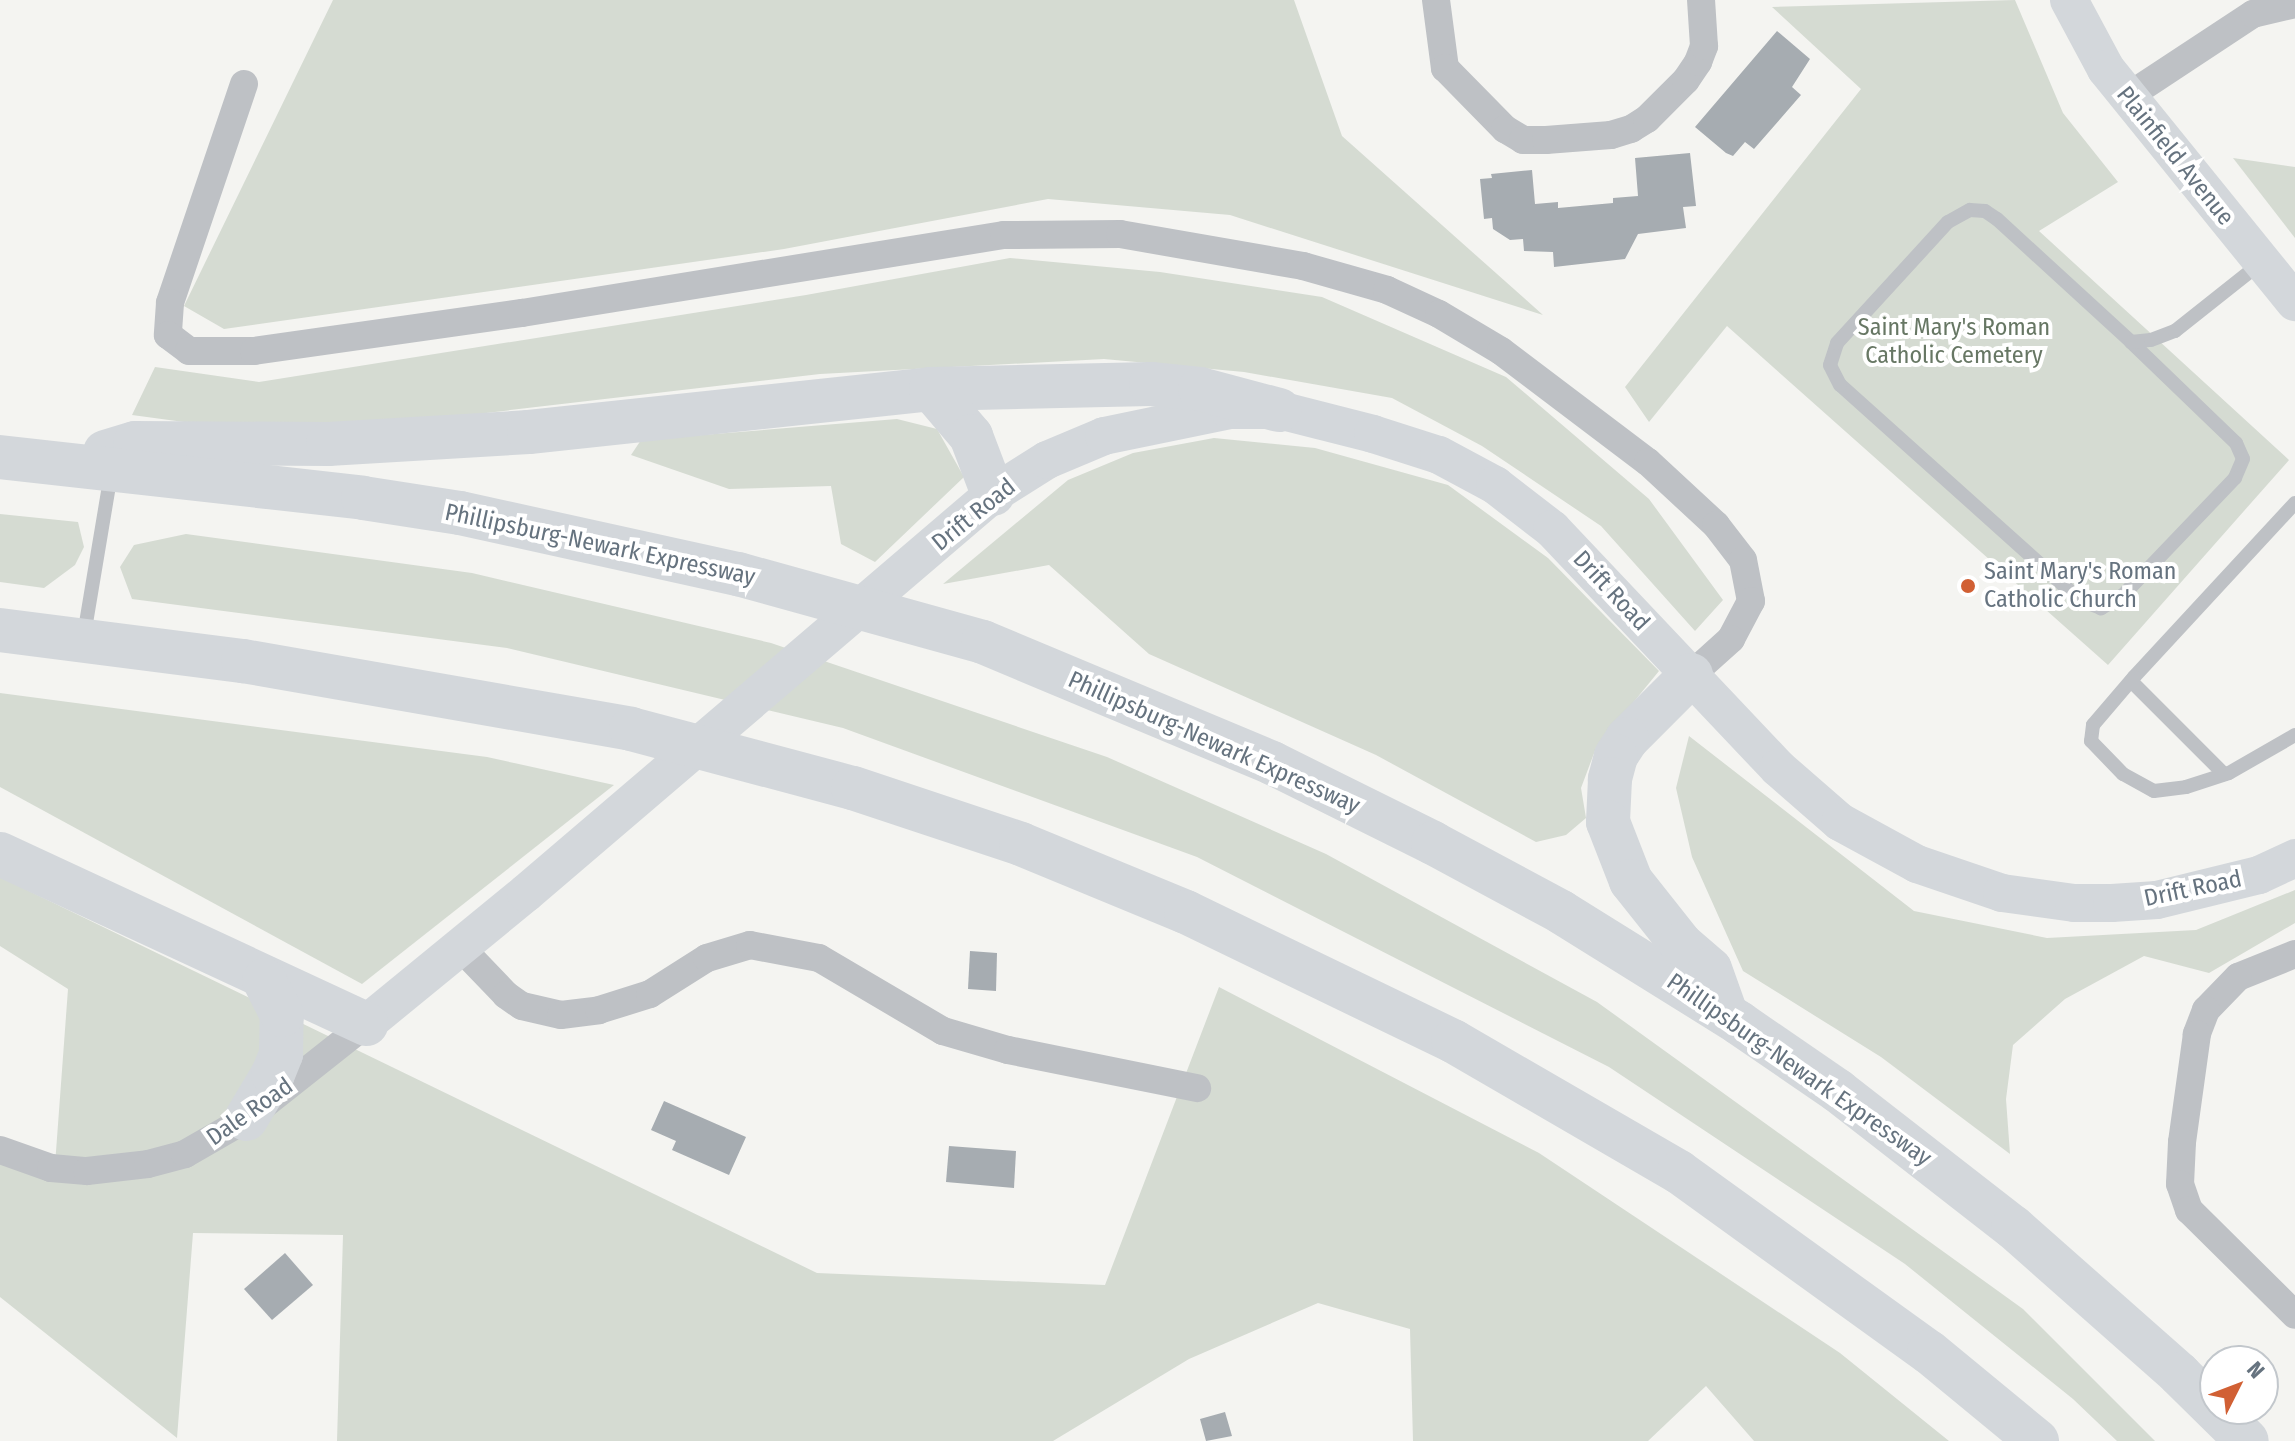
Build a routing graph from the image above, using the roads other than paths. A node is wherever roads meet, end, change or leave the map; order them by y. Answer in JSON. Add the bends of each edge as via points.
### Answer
{"nodes":[{"id":1,"x":1436,"y":0,"type":"edge"},
{"id":2,"x":1701,"y":0,"type":"edge"},
{"id":3,"x":2069,"y":0,"type":"edge"},
{"id":4,"x":2295,"y":4,"type":"edge"},
{"id":5,"x":244,"y":84,"type":"dead end"},
{"id":6,"x":2127,"y":97,"type":"junction"},
{"id":7,"x":2262,"y":262,"type":"junction"},
{"id":8,"x":2295,"y":302,"type":"edge"},
{"id":9,"x":2131,"y":342,"type":"junction"},
{"id":10,"x":931,"y":389,"type":"junction"},
{"id":11,"x":1279,"y":410,"type":"junction"},
{"id":12,"x":0,"y":457,"type":"edge"},
{"id":13,"x":66,"y":463,"type":"junction"},
{"id":14,"x":112,"y":469,"type":"junction"},
{"id":15,"x":993,"y":494,"type":"junction"},
{"id":16,"x":2295,"y":503,"type":"edge"},
{"id":17,"x":0,"y":630,"type":"edge"},
{"id":18,"x":83,"y":641,"type":"junction"},
{"id":19,"x":1691,"y":675,"type":"junction"},
{"id":20,"x":2131,"y":681,"type":"junction"},
{"id":21,"x":2295,"y":735,"type":"edge"},
{"id":22,"x":2224,"y":774,"type":"junction"},
{"id":23,"x":0,"y":854,"type":"edge"},
{"id":24,"x":2295,"y":858,"type":"edge"},
{"id":25,"x":461,"y":948,"type":"junction"},
{"id":26,"x":2295,"y":954,"type":"edge"},
{"id":27,"x":264,"y":980,"type":"junction"},
{"id":28,"x":1726,"y":1014,"type":"junction"},
{"id":29,"x":366,"y":1024,"type":"junction"},
{"id":30,"x":1197,"y":1088,"type":"dead end"},
{"id":31,"x":246,"y":1119,"type":"junction"},
{"id":32,"x":0,"y":1150,"type":"edge"},
{"id":33,"x":2295,"y":1315,"type":"edge"},
{"id":34,"x":2037,"y":1441,"type":"edge"},
{"id":35,"x":2247,"y":1441,"type":"edge"}],
"edges":[{"from":1,"to":2,"type":"street","via":[[1445,68],[1505,129],[1523,140],[1611,135],[1647,119],[1698,62],[1704,46]]},
{"from":3,"to":6,"type":"main road","name":"Plainfield Avenue"},
{"from":4,"to":6,"type":"street","via":[[2253,14]]},
{"from":5,"to":19,"type":"street","via":[[170,303],[168,335],[189,351],[254,351],[522,313],[1004,235],[1120,234],[1303,266],[1387,290],[1501,351],[1648,462],[1716,525],[1743,560],[1751,601],[1731,639]]},
{"from":6,"to":7,"type":"main road","name":"Plainfield Avenue"},
{"from":7,"to":8,"type":"main road","name":"Plainfield Avenue"},
{"from":7,"to":9,"type":"lane","via":[[2175,331]]},
{"from":9,"to":9,"type":"lane","via":[[1997,219],[1970,210],[1948,222],[1837,343],[1830,365],[1840,385],[2080,600],[2101,608],[2123,595],[2242,468],[2236,443]]},
{"from":10,"to":11,"type":"highway","via":[[1151,384],[1200,389]]},
{"from":10,"to":13,"type":"highway","via":[[529,432],[328,444],[135,443]]},
{"from":10,"to":15,"type":"highway","via":[[971,436]]},
{"from":11,"to":15,"type":"main road","name":"Drift Road","via":[[1229,410],[1104,436],[1047,460]]},
{"from":11,"to":19,"type":"main road","name":"Drift Road","via":[[1439,455],[1495,485],[1552,529]]},
{"from":12,"to":13,"type":"highway","name":"Phillipsburg-Newark Expressway"},
{"from":13,"to":14,"type":"highway","name":"Phillipsburg-Newark Expressway"},
{"from":14,"to":18,"type":"lane"},
{"from":14,"to":28,"type":"highway","name":"Phillipsburg-Newark Expressway","via":[[460,513],[738,574],[983,642],[1272,763],[1420,836],[1561,912]]},
{"from":15,"to":25,"type":"main road","name":"Drift Road"},
{"from":16,"to":20,"type":"lane"},
{"from":17,"to":18,"type":"highway"},
{"from":18,"to":34,"type":"highway","via":[[243,661],[631,729],[928,811],[1158,900],[1453,1041],[1679,1172],[1929,1352]]},
{"from":19,"to":24,"type":"main road","name":"Drift Road","via":[[1778,768],[1840,822],[1904,858],[1964,883],[2074,903],[2157,900],[2259,875]]},
{"from":19,"to":28,"type":"highway","via":[[1616,756],[1608,822],[1631,881],[1681,944],[1710,969]]},
{"from":20,"to":22,"type":"lane"},
{"from":20,"to":22,"type":"lane","via":[[2093,725],[2091,741],[2123,774],[2154,791]]},
{"from":21,"to":22,"type":"lane"},
{"from":23,"to":27,"type":"highway"},
{"from":25,"to":29,"type":"main road","name":"Dale Road"},
{"from":25,"to":30,"type":"street","via":[[514,1001],[561,1015],[650,994],[707,958],[750,945],[819,958],[943,1031],[1008,1050]]},
{"from":26,"to":33,"type":"street","via":[[2238,977],[2206,1010],[2197,1034],[2180,1184],[2189,1210]]},
{"from":27,"to":29,"type":"highway"},
{"from":27,"to":31,"type":"highway","via":[[282,1015],[281,1054]]},
{"from":28,"to":35,"type":"highway","name":"Phillipsburg-Newark Expressway","via":[[1838,1091],[2001,1217]]},
{"from":29,"to":31,"type":"street","name":"Dale Road"},
{"from":31,"to":32,"type":"street","name":"Dale Road","via":[[185,1154],[148,1164],[87,1171],[51,1168]]}]}
